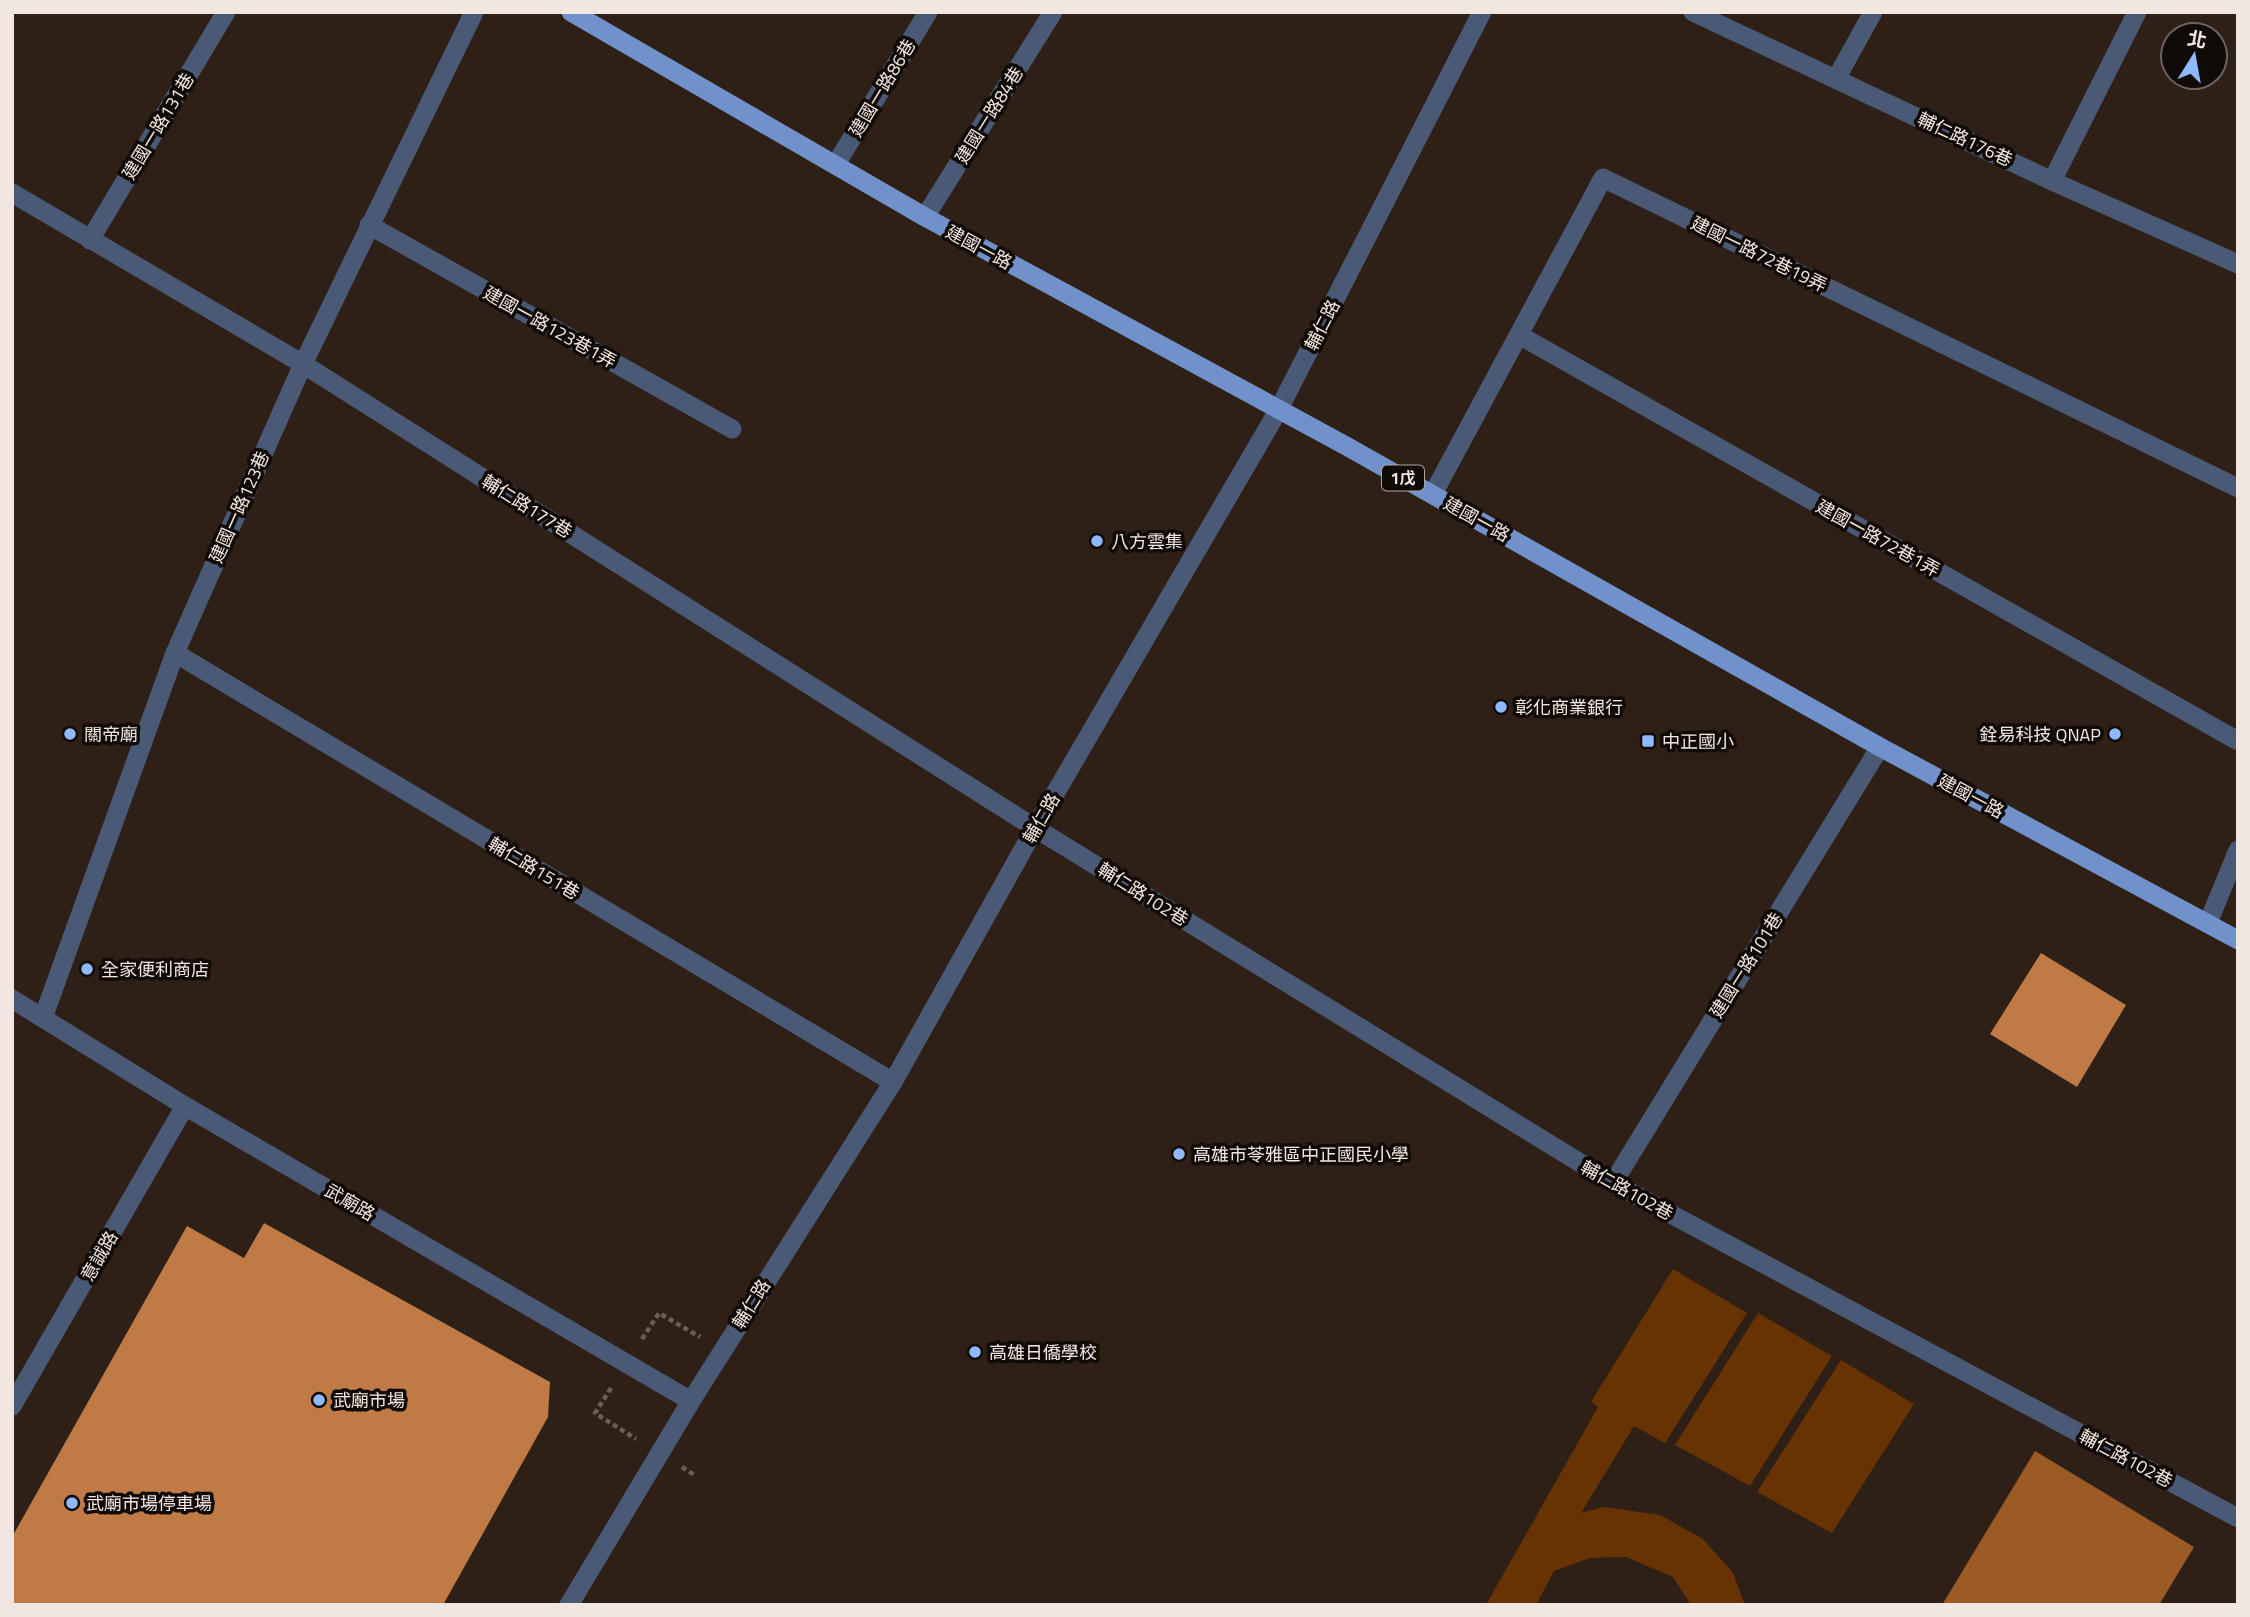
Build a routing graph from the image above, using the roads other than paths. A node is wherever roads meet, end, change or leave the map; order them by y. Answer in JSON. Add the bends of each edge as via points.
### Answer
{"nodes":[{"id":1,"x":226,"y":12,"type":"edge"},
{"id":2,"x":474,"y":12,"type":"edge"},
{"id":3,"x":570,"y":12,"type":"edge"},
{"id":4,"x":928,"y":12,"type":"edge"},
{"id":5,"x":1053,"y":12,"type":"edge"},
{"id":6,"x":1482,"y":12,"type":"edge"},
{"id":7,"x":1693,"y":12,"type":"edge"},
{"id":8,"x":1873,"y":12,"type":"edge"},
{"id":9,"x":2137,"y":12,"type":"edge"},
{"id":10,"x":1836,"y":79,"type":"junction"},
{"id":11,"x":836,"y":164,"type":"junction"},
{"id":12,"x":2052,"y":181,"type":"junction"},
{"id":13,"x":12,"y":193,"type":"edge"},
{"id":14,"x":925,"y":217,"type":"junction"},
{"id":15,"x":369,"y":225,"type":"junction"},
{"id":16,"x":90,"y":240,"type":"junction"},
{"id":17,"x":2238,"y":264,"type":"edge"},
{"id":18,"x":1519,"y":335,"type":"junction"},
{"id":19,"x":303,"y":364,"type":"junction"},
{"id":20,"x":1279,"y":409,"type":"junction"},
{"id":21,"x":732,"y":429,"type":"dead end"},
{"id":22,"x":2238,"y":488,"type":"edge"},
{"id":23,"x":1433,"y":494,"type":"junction"},
{"id":24,"x":175,"y":653,"type":"junction"},
{"id":25,"x":2238,"y":741,"type":"edge"},
{"id":26,"x":1880,"y":747,"type":"junction"},
{"id":27,"x":1035,"y":828,"type":"junction"},
{"id":28,"x":2238,"y":850,"type":"edge"},
{"id":29,"x":2208,"y":923,"type":"junction"},
{"id":30,"x":2238,"y":940,"type":"edge"},
{"id":31,"x":12,"y":999,"type":"edge"},
{"id":32,"x":43,"y":1018,"type":"junction"},
{"id":33,"x":892,"y":1082,"type":"junction"},
{"id":34,"x":185,"y":1106,"type":"junction"},
{"id":35,"x":1613,"y":1184,"type":"junction"},
{"id":36,"x":691,"y":1401,"type":"junction"},
{"id":37,"x":12,"y":1406,"type":"edge"},
{"id":38,"x":2238,"y":1518,"type":"edge"},
{"id":39,"x":569,"y":1605,"type":"edge"}],
"edges":[{"from":1,"to":16,"type":"street","name":"建國一路131巷"},
{"from":2,"to":15,"type":"street","name":"建國一路123巷"},
{"from":3,"to":11,"type":"main road","name":"建國一路","number":"1戊"},
{"from":4,"to":11,"type":"street","name":"建國一路86巷"},
{"from":5,"to":14,"type":"street","name":"建國一路84巷"},
{"from":6,"to":20,"type":"street","name":"輔仁路"},
{"from":7,"to":10,"type":"street","name":"輔仁路176巷"},
{"from":8,"to":10,"type":"street"},
{"from":9,"to":12,"type":"street"},
{"from":10,"to":12,"type":"street","name":"輔仁路176巷"},
{"from":11,"to":14,"type":"main road","name":"建國一路","number":"1戊"},
{"from":12,"to":17,"type":"street","name":"輔仁路176巷"},
{"from":13,"to":16,"type":"street","name":"輔仁路177巷"},
{"from":14,"to":20,"type":"main road","name":"建國一路","number":"1戊"},
{"from":15,"to":19,"type":"street","name":"建國一路123巷"},
{"from":15,"to":21,"type":"street","name":"建國一路123巷1弄"},
{"from":16,"to":19,"type":"street","name":"輔仁路177巷"},
{"from":18,"to":22,"type":"street","name":"建國一路72巷19弄","via":[[1603,178]]},
{"from":18,"to":23,"type":"street","name":"建國一路72巷19弄"},
{"from":18,"to":25,"type":"street","name":"建國一路72巷1弄"},
{"from":19,"to":24,"type":"street","name":"建國一路123巷"},
{"from":19,"to":27,"type":"street","name":"輔仁路177巷"},
{"from":20,"to":23,"type":"main road","name":"建國一路","number":"1戊"},
{"from":20,"to":27,"type":"street","name":"輔仁路"},
{"from":23,"to":26,"type":"main road","name":"建國一路","number":"1戊"},
{"from":24,"to":32,"type":"street","name":"建國一路123巷"},
{"from":24,"to":33,"type":"street","name":"輔仁路151巷"},
{"from":26,"to":29,"type":"main road","name":"建國一路","number":"1戊"},
{"from":26,"to":35,"type":"street","name":"建國一路101巷"},
{"from":27,"to":33,"type":"street","name":"輔仁路"},
{"from":27,"to":35,"type":"street","name":"輔仁路102巷"},
{"from":28,"to":29,"type":"street"},
{"from":29,"to":30,"type":"main road","name":"建國一路","number":"1戊"},
{"from":31,"to":32,"type":"street","name":"武廟路"},
{"from":32,"to":34,"type":"street","name":"武廟路"},
{"from":33,"to":36,"type":"street","name":"輔仁路"},
{"from":34,"to":36,"type":"street","name":"武廟路"},
{"from":34,"to":37,"type":"street","name":"意誠路"},
{"from":35,"to":38,"type":"street","name":"輔仁路102巷"},
{"from":36,"to":39,"type":"street","name":"輔仁路"}]}
